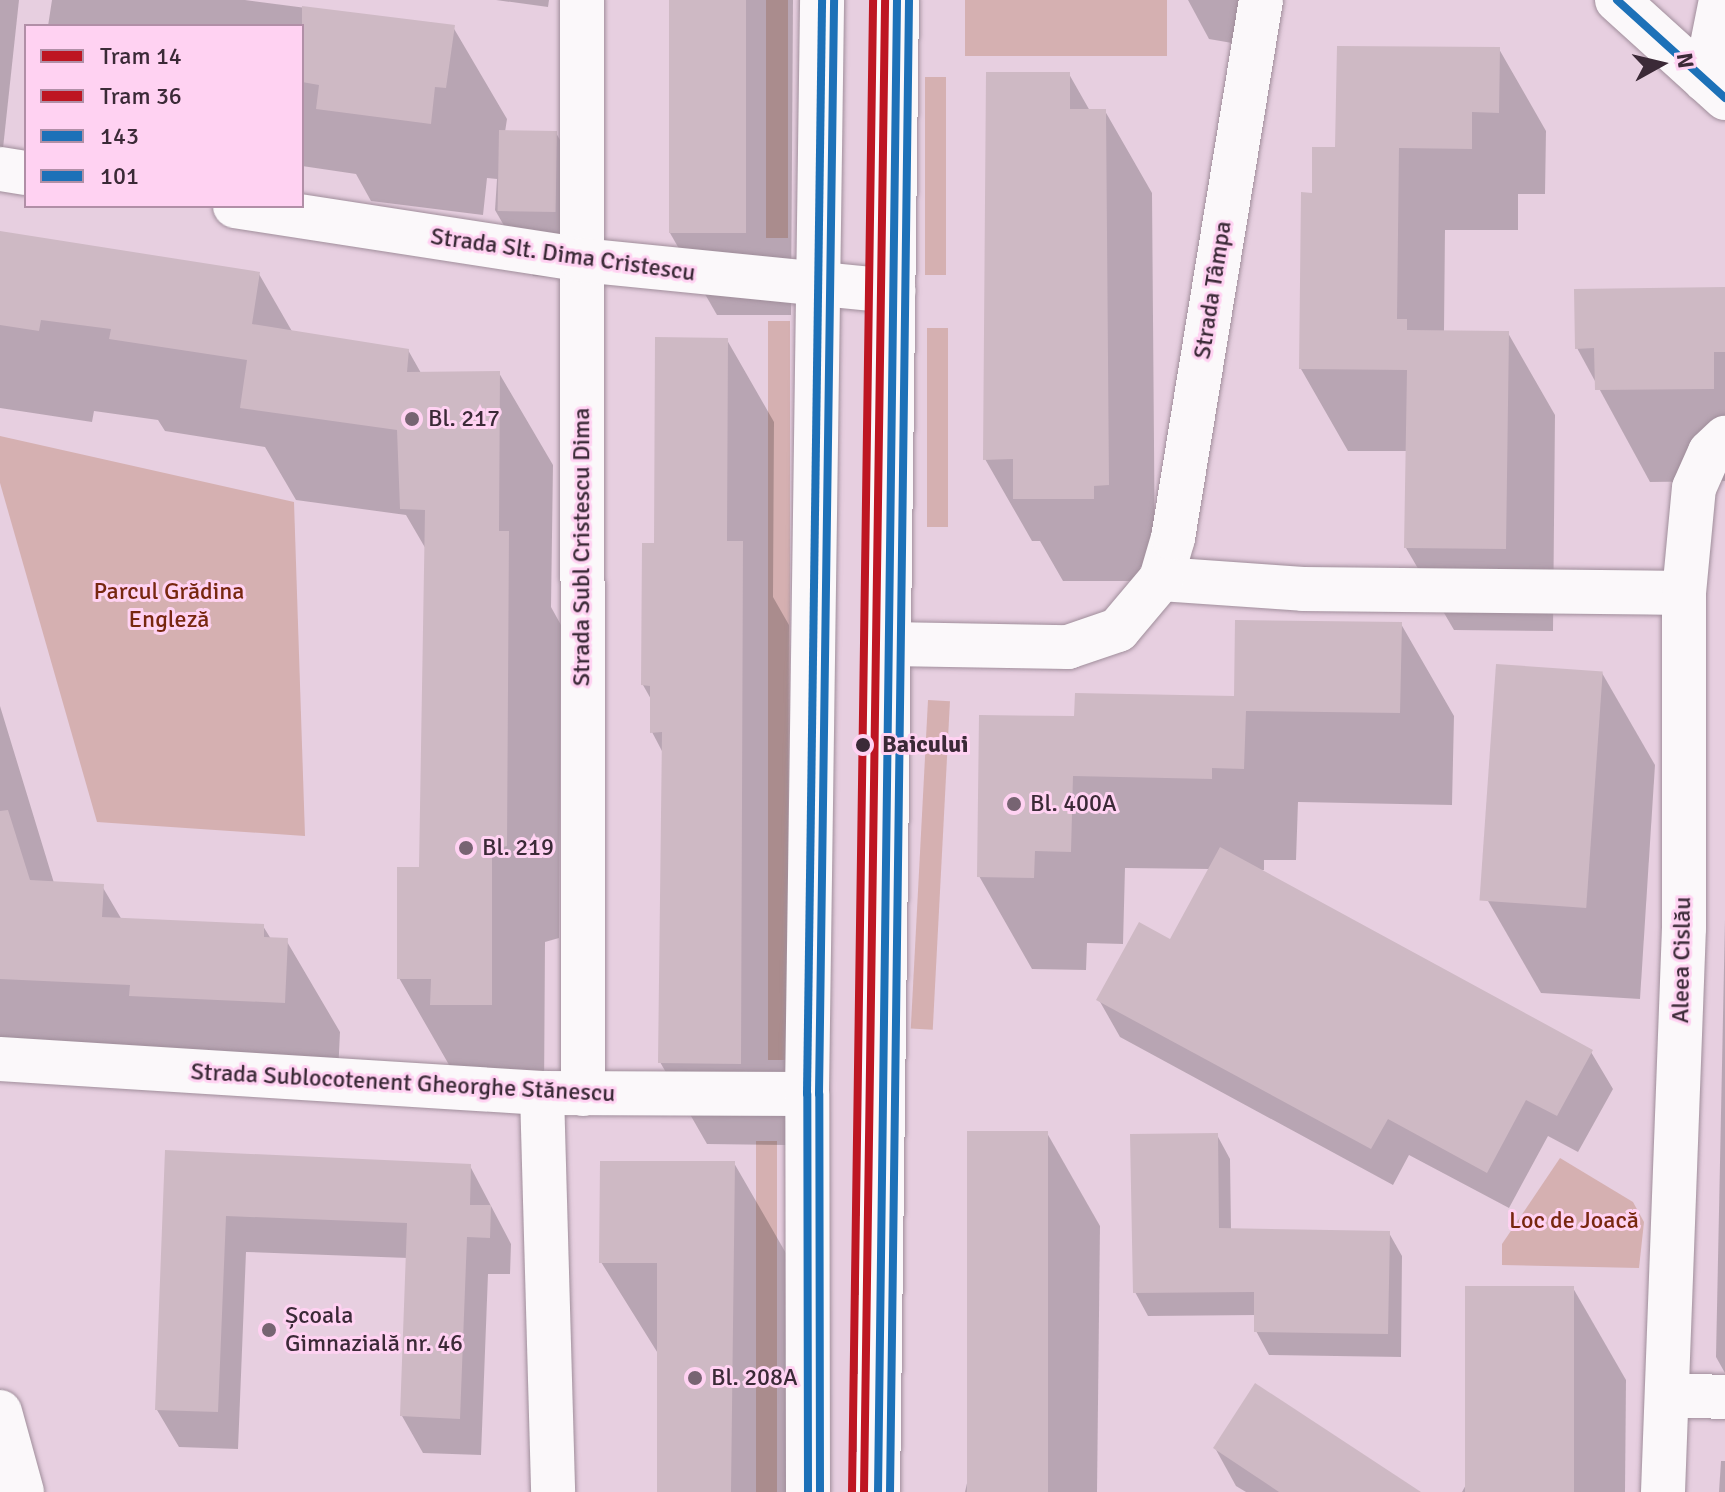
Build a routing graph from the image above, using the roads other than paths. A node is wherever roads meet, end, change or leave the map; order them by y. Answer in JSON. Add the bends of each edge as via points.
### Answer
{"nodes":[{"id":1,"x":582,"y":0,"type":"edge"},
{"id":2,"x":822,"y":0,"type":"edge"},
{"id":3,"x":897,"y":0,"type":"edge"},
{"id":4,"x":1261,"y":0,"type":"edge"},
{"id":5,"x":1617,"y":0,"type":"edge"},
{"id":6,"x":1721,"y":0,"type":"edge"},
{"id":7,"x":1715,"y":89,"type":"edge"},
{"id":8,"x":0,"y":169,"type":"edge"},
{"id":9,"x":24,"y":173,"type":"edge"},
{"id":10,"x":248,"y":208,"type":"edge"},
{"id":11,"x":582,"y":260,"type":"junction"},
{"id":12,"x":821,"y":288,"type":"junction"},
{"id":13,"x":893,"y":291,"type":"junction"},
{"id":14,"x":1725,"y":438,"type":"edge"},
{"id":15,"x":1161,"y":579,"type":"junction"},
{"id":16,"x":1684,"y":593,"type":"junction"},
{"id":17,"x":889,"y":644,"type":"junction"},
{"id":18,"x":0,"y":1059,"type":"edge"},
{"id":19,"x":563,"y":1093,"type":"junction"},
{"id":20,"x":807,"y":1094,"type":"junction"},
{"id":21,"x":1668,"y":1395,"type":"junction"},
{"id":22,"x":1725,"y":1397,"type":"edge"},
{"id":23,"x":0,"y":1412,"type":"edge"},
{"id":24,"x":22,"y":1492,"type":"edge"},
{"id":25,"x":553,"y":1492,"type":"edge"},
{"id":26,"x":808,"y":1492,"type":"edge"},
{"id":27,"x":878,"y":1492,"type":"edge"},
{"id":28,"x":1663,"y":1492,"type":"edge"}],
"edges":[{"from":1,"to":11,"type":"street","name":"Strada Subl Cristescu Dima"},
{"from":2,"to":12,"type":"street"},
{"from":3,"to":13,"type":"street"},
{"from":4,"to":15,"type":"street","name":"Strada Tâmpa","via":[[1173,538]]},
{"from":5,"to":7,"type":"street"},
{"from":6,"to":7,"type":"street"},
{"from":8,"to":9,"type":"street"},
{"from":10,"to":11,"type":"street","name":"Strada Slt. Dima Cristescu"},
{"from":11,"to":12,"type":"street","name":"Strada Slt. Dima Cristescu"},
{"from":11,"to":19,"type":"street","name":"Strada Subl Cristescu Dima"},
{"from":12,"to":13,"type":"street","name":"Strada Slt. Dima Cristescu"},
{"from":12,"to":20,"type":"street"},
{"from":13,"to":17,"type":"street"},
{"from":14,"to":16,"type":"street","name":"Aleea Cislău","via":[[1710,452],[1694,488]]},
{"from":15,"to":16,"type":"street","via":[[1303,589]]},
{"from":15,"to":17,"type":"street","name":"Strada Tâmpa","via":[[1118,630],[1068,647]]},
{"from":16,"to":21,"type":"street","name":"Aleea Cislău","via":[[1684,928]]},
{"from":17,"to":27,"type":"street"},
{"from":18,"to":19,"type":"street","name":"Strada Sublocotenent Gheorghe Stănescu"},
{"from":19,"to":20,"type":"street","name":"Strada Sublocotenent Gheorghe Stănescu"},
{"from":19,"to":25,"type":"street","name":"Strada Subl Cristescu Dima"},
{"from":20,"to":26,"type":"street"},
{"from":21,"to":22,"type":"street"},
{"from":21,"to":28,"type":"street","name":"Aleea Cislău"},
{"from":23,"to":24,"type":"street"}]}
